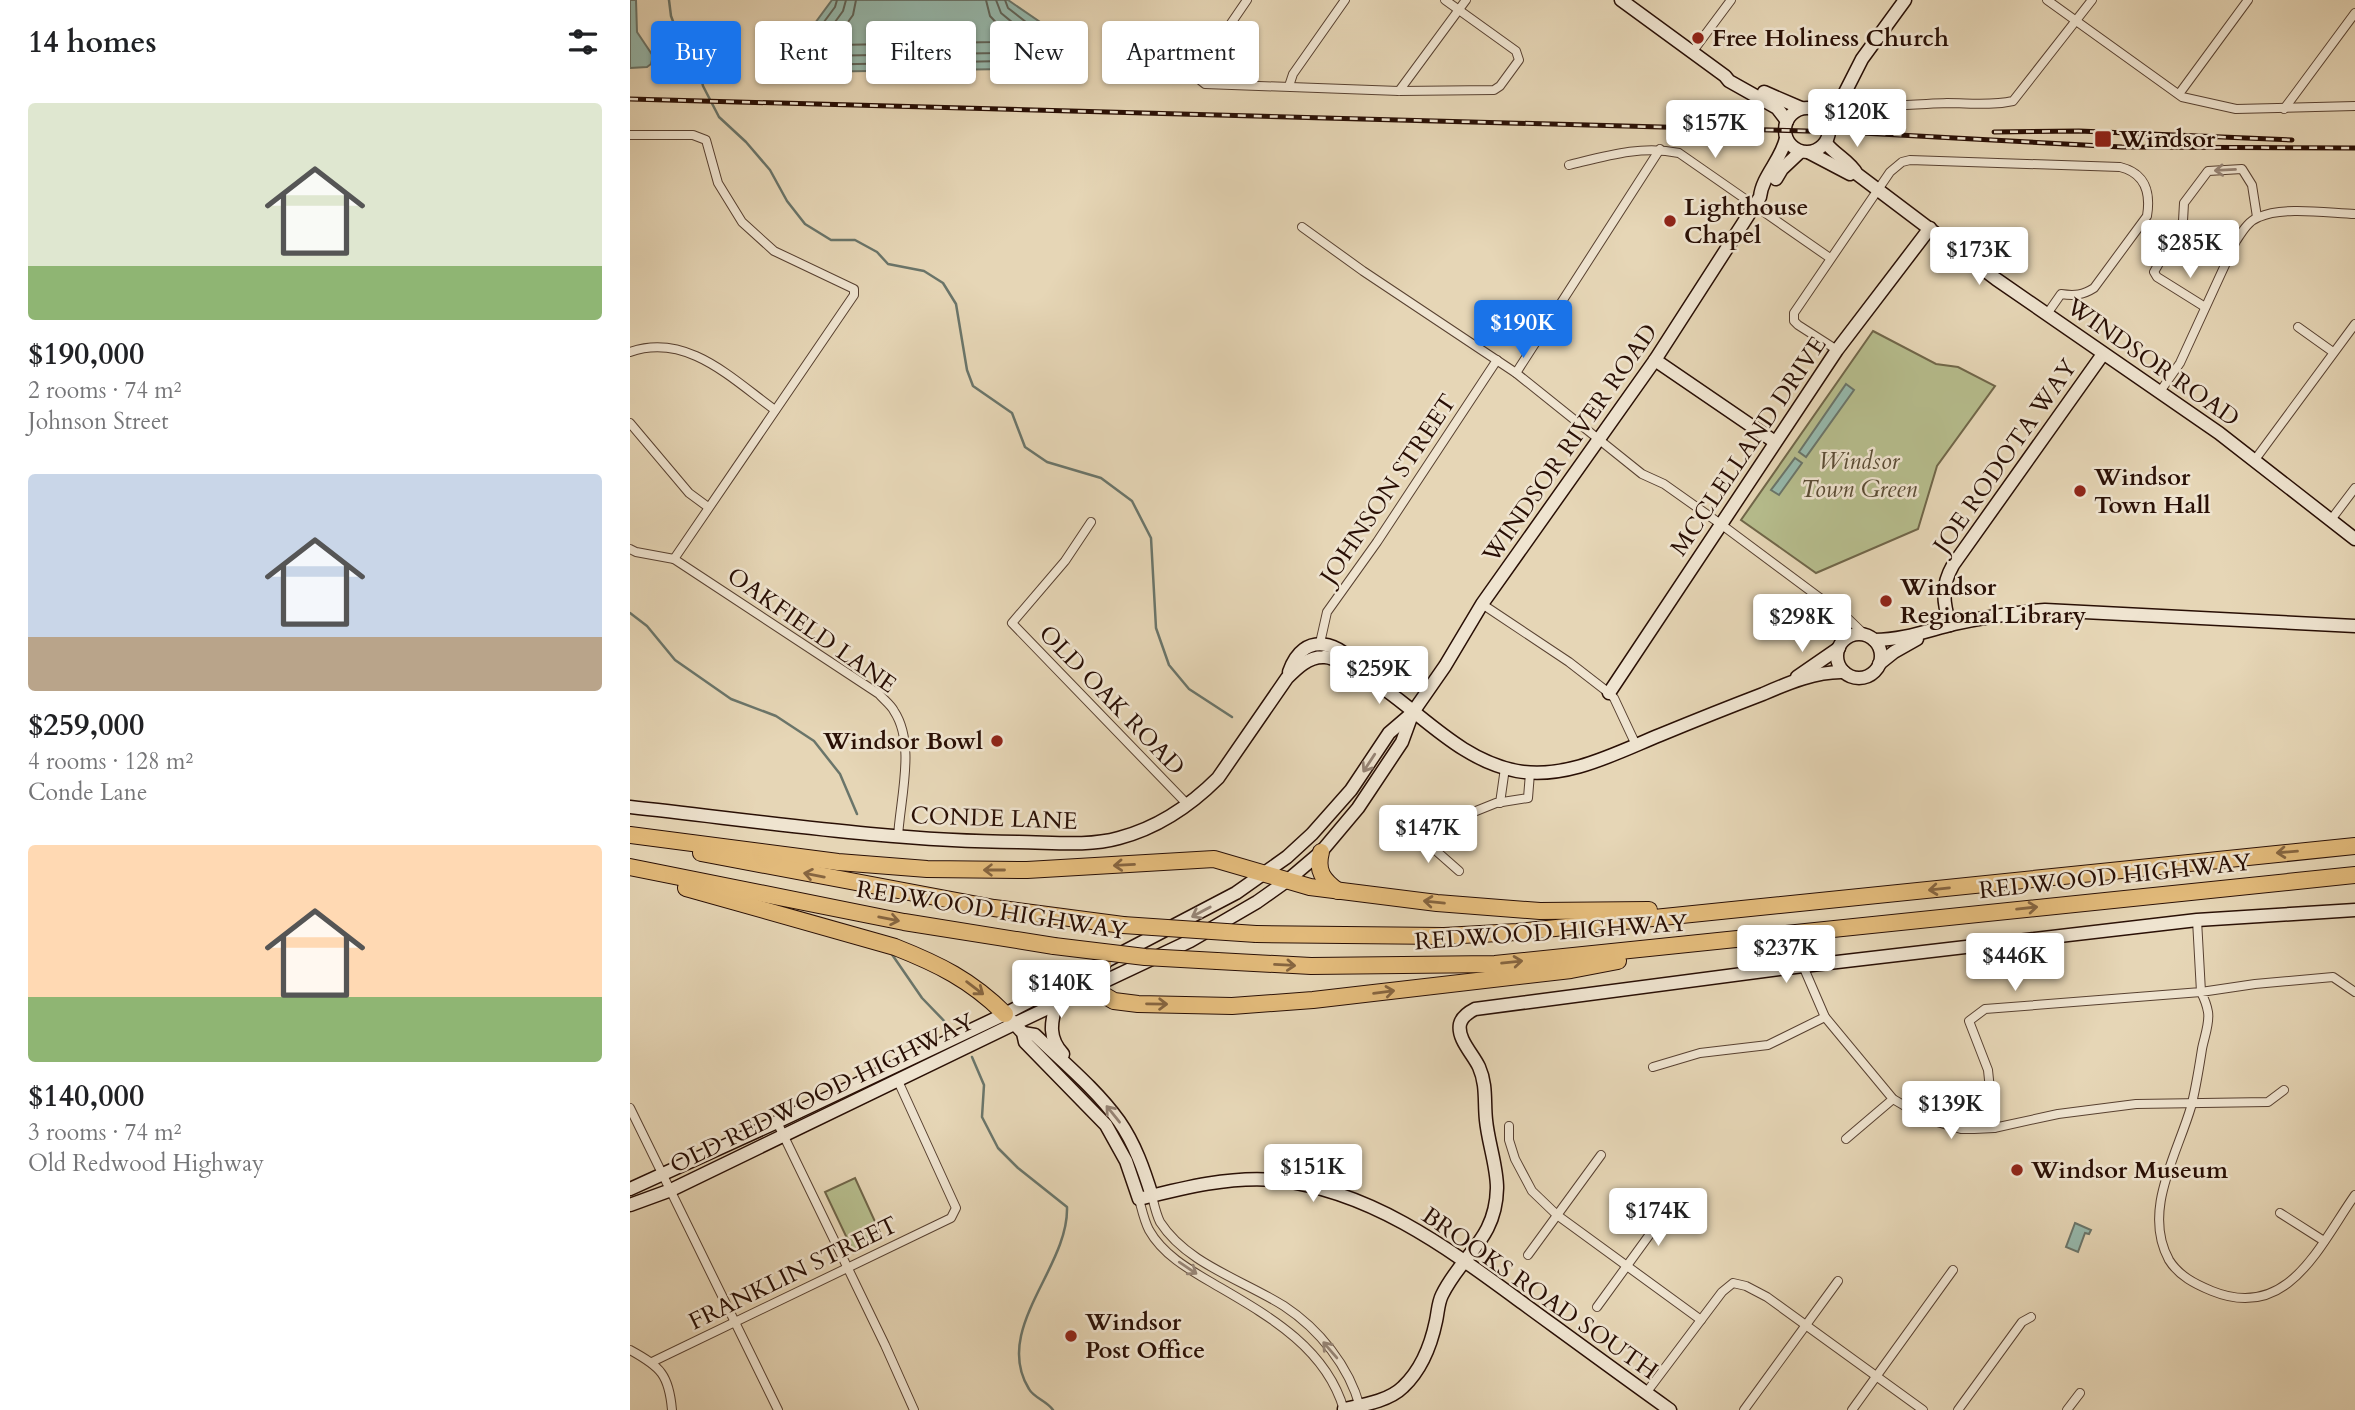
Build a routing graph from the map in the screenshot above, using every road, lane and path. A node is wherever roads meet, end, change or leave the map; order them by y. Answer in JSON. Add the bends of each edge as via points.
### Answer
{"nodes":[{"id":1,"x":1247,"y":0,"type":"edge"},
{"id":2,"x":1345,"y":0,"type":"edge"},
{"id":3,"x":1445,"y":0,"type":"edge"},
{"id":4,"x":1466,"y":0,"type":"edge"},
{"id":5,"x":1621,"y":0,"type":"edge"},
{"id":6,"x":1731,"y":0,"type":"edge"},
{"id":7,"x":1905,"y":0,"type":"edge"},
{"id":8,"x":2047,"y":0,"type":"edge"},
{"id":9,"x":2092,"y":0,"type":"edge"},
{"id":10,"x":2248,"y":0,"type":"edge"},
{"id":11,"x":1458,"y":10,"type":"junction"},
{"id":12,"x":2355,"y":13,"type":"edge"},
{"id":13,"x":2077,"y":22,"type":"junction"},
{"id":14,"x":1693,"y":51,"type":"junction"},
{"id":15,"x":1725,"y":76,"type":"junction"},
{"id":16,"x":1851,"y":79,"type":"junction"},
{"id":17,"x":1289,"y":86,"type":"junction"},
{"id":18,"x":1399,"y":91,"type":"junction"},
{"id":19,"x":2179,"y":94,"type":"junction"},
{"id":20,"x":1843,"y":99,"type":"junction"},
{"id":21,"x":2355,"y":106,"type":"edge"},
{"id":22,"x":1801,"y":108,"type":"junction"},
{"id":23,"x":2284,"y":109,"type":"junction"},
{"id":24,"x":1818,"y":110,"type":"junction"},
{"id":25,"x":1787,"y":121,"type":"junction"},
{"id":26,"x":1829,"y":124,"type":"junction"},
{"id":27,"x":630,"y":135,"type":"edge"},
{"id":28,"x":1787,"y":138,"type":"junction"},
{"id":29,"x":1826,"y":142,"type":"junction"},
{"id":30,"x":1660,"y":149,"type":"junction"},
{"id":31,"x":1805,"y":152,"type":"junction"},
{"id":32,"x":1569,"y":164,"type":"dead end"},
{"id":33,"x":1857,"y":174,"type":"junction"},
{"id":34,"x":1878,"y":190,"type":"junction"},
{"id":35,"x":1757,"y":201,"type":"junction"},
{"id":36,"x":2355,"y":214,"type":"edge"},
{"id":37,"x":2256,"y":217,"type":"junction"},
{"id":38,"x":1302,"y":227,"type":"dead end"},
{"id":39,"x":1930,"y":228,"type":"junction"},
{"id":40,"x":1830,"y":258,"type":"junction"},
{"id":41,"x":2205,"y":307,"type":"junction"},
{"id":42,"x":2047,"y":314,"type":"junction"},
{"id":43,"x":2355,"y":324,"type":"edge"},
{"id":44,"x":2298,"y":327,"type":"dead end"},
{"id":45,"x":1837,"y":350,"type":"junction"},
{"id":46,"x":630,"y":352,"type":"edge"},
{"id":47,"x":2333,"y":352,"type":"junction"},
{"id":48,"x":2103,"y":354,"type":"junction"},
{"id":49,"x":1497,"y":360,"type":"junction"},
{"id":50,"x":1655,"y":360,"type":"junction"},
{"id":51,"x":1516,"y":373,"type":"junction"},
{"id":52,"x":2159,"y":393,"type":"junction"},
{"id":53,"x":775,"y":410,"type":"junction"},
{"id":54,"x":630,"y":423,"type":"edge"},
{"id":55,"x":1598,"y":438,"type":"junction"},
{"id":56,"x":1775,"y":442,"type":"junction"},
{"id":57,"x":2254,"y":461,"type":"junction"},
{"id":58,"x":2355,"y":488,"type":"edge"},
{"id":59,"x":708,"y":507,"type":"junction"},
{"id":60,"x":2330,"y":521,"type":"junction"},
{"id":61,"x":1091,"y":522,"type":"dead end"},
{"id":62,"x":1722,"y":525,"type":"junction"},
{"id":63,"x":2355,"y":539,"type":"edge"},
{"id":64,"x":630,"y":549,"type":"edge"},
{"id":65,"x":674,"y":559,"type":"junction"},
{"id":66,"x":1482,"y":604,"type":"junction"},
{"id":67,"x":1832,"y":605,"type":"junction"},
{"id":68,"x":1950,"y":625,"type":"junction"},
{"id":69,"x":2355,"y":626,"type":"edge"},
{"id":70,"x":1924,"y":634,"type":"junction"},
{"id":71,"x":1869,"y":637,"type":"junction"},
{"id":72,"x":1320,"y":643,"type":"junction"},
{"id":73,"x":1840,"y":645,"type":"junction"},
{"id":74,"x":1879,"y":664,"type":"junction"},
{"id":75,"x":1844,"y":672,"type":"junction"},
{"id":76,"x":1364,"y":674,"type":"junction"},
{"id":77,"x":1287,"y":678,"type":"junction"},
{"id":78,"x":1784,"y":685,"type":"junction"},
{"id":79,"x":1609,"y":692,"type":"junction"},
{"id":80,"x":1413,"y":712,"type":"junction"},
{"id":81,"x":1636,"y":745,"type":"junction"},
{"id":82,"x":1505,"y":768,"type":"junction"},
{"id":83,"x":1530,"y":773,"type":"junction"},
{"id":84,"x":1500,"y":803,"type":"junction"},
{"id":85,"x":1188,"y":805,"type":"junction"},
{"id":86,"x":630,"y":807,"type":"edge"},
{"id":87,"x":1417,"y":834,"type":"junction"},
{"id":88,"x":630,"y":837,"type":"edge"},
{"id":89,"x":898,"y":837,"type":"junction"},
{"id":90,"x":1404,"y":840,"type":"dead end"},
{"id":91,"x":2355,"y":846,"type":"edge"},
{"id":92,"x":1321,"y":852,"type":"junction"},
{"id":93,"x":630,"y":870,"type":"edge"},
{"id":94,"x":1459,"y":871,"type":"dead end"},
{"id":95,"x":1265,"y":873,"type":"junction"},
{"id":96,"x":2355,"y":875,"type":"edge"},
{"id":97,"x":1288,"y":880,"type":"junction"},
{"id":98,"x":1338,"y":891,"type":"junction"},
{"id":99,"x":2355,"y":910,"type":"edge"},
{"id":100,"x":1712,"y":912,"type":"junction"},
{"id":101,"x":2197,"y":920,"type":"junction"},
{"id":102,"x":1710,"y":942,"type":"junction"},
{"id":103,"x":1103,"y":962,"type":"junction"},
{"id":104,"x":1803,"y":966,"type":"junction"},
{"id":105,"x":1095,"y":986,"type":"junction"},
{"id":106,"x":2201,"y":992,"type":"junction"},
{"id":107,"x":2355,"y":992,"type":"edge"},
{"id":108,"x":1056,"y":1004,"type":"junction"},
{"id":109,"x":1825,"y":1017,"type":"junction"},
{"id":110,"x":1014,"y":1023,"type":"junction"},
{"id":111,"x":1653,"y":1067,"type":"dead end"},
{"id":112,"x":1074,"y":1072,"type":"junction"},
{"id":113,"x":898,"y":1081,"type":"junction"},
{"id":114,"x":2284,"y":1090,"type":"dead end"},
{"id":115,"x":1893,"y":1099,"type":"junction"},
{"id":116,"x":2192,"y":1104,"type":"junction"},
{"id":117,"x":630,"y":1108,"type":"edge"},
{"id":118,"x":777,"y":1122,"type":"junction"},
{"id":119,"x":1509,"y":1126,"type":"dead end"},
{"id":120,"x":1994,"y":1128,"type":"junction"},
{"id":121,"x":783,"y":1135,"type":"junction"},
{"id":122,"x":1846,"y":1139,"type":"dead end"},
{"id":123,"x":1601,"y":1155,"type":"dead end"},
{"id":124,"x":664,"y":1175,"type":"junction"},
{"id":125,"x":630,"y":1189,"type":"edge"},
{"id":126,"x":671,"y":1190,"type":"junction"},
{"id":127,"x":2355,"y":1195,"type":"edge"},
{"id":128,"x":1146,"y":1198,"type":"junction"},
{"id":129,"x":630,"y":1205,"type":"edge"},
{"id":130,"x":1666,"y":1212,"type":"dead end"},
{"id":131,"x":2280,"y":1213,"type":"dead end"},
{"id":132,"x":1557,"y":1215,"type":"junction"},
{"id":133,"x":2324,"y":1241,"type":"junction"},
{"id":134,"x":1528,"y":1255,"type":"dead end"},
{"id":135,"x":1465,"y":1261,"type":"junction"},
{"id":136,"x":1626,"y":1267,"type":"junction"},
{"id":137,"x":846,"y":1269,"type":"junction"},
{"id":138,"x":1953,"y":1270,"type":"dead end"},
{"id":139,"x":1838,"y":1281,"type":"dead end"},
{"id":140,"x":1597,"y":1307,"type":"dead end"},
{"id":141,"x":2031,"y":1317,"type":"dead end"},
{"id":142,"x":1702,"y":1320,"type":"junction"},
{"id":143,"x":734,"y":1323,"type":"junction"},
{"id":144,"x":1806,"y":1324,"type":"junction"},
{"id":145,"x":630,"y":1350,"type":"edge"},
{"id":146,"x":652,"y":1362,"type":"junction"},
{"id":147,"x":1876,"y":1376,"type":"junction"},
{"id":148,"x":1646,"y":1393,"type":"junction"},
{"id":149,"x":2080,"y":1394,"type":"dead end"},
{"id":150,"x":1360,"y":1408,"type":"edge"},
{"id":151,"x":1344,"y":1409,"type":"edge"},
{"id":152,"x":673,"y":1410,"type":"edge"},
{"id":153,"x":778,"y":1410,"type":"edge"},
{"id":154,"x":914,"y":1410,"type":"edge"},
{"id":155,"x":1670,"y":1410,"type":"edge"},
{"id":156,"x":1744,"y":1410,"type":"edge"},
{"id":157,"x":1852,"y":1410,"type":"edge"},
{"id":158,"x":1923,"y":1410,"type":"edge"},
{"id":159,"x":1958,"y":1410,"type":"edge"},
{"id":160,"x":2067,"y":1410,"type":"edge"}],
"edges":[{"from":1,"to":17,"type":"street","via":[[1195,76],[1205,84]]},
{"from":2,"to":17,"type":"street"},
{"from":3,"to":11,"type":"street"},
{"from":4,"to":11,"type":"street"},
{"from":5,"to":14,"type":"main road"},
{"from":6,"to":14,"type":"street"},
{"from":7,"to":16,"type":"main road"},
{"from":8,"to":13,"type":"street"},
{"from":9,"to":13,"type":"street"},
{"from":10,"to":19,"type":"street"},
{"from":11,"to":18,"type":"street"},
{"from":11,"to":18,"type":"street","via":[[1516,51],[1519,60],[1494,90]]},
{"from":12,"to":23,"type":"street"},
{"from":13,"to":19,"type":"street"},
{"from":13,"to":20,"type":"street","via":[[2013,101],[1925,104]]},
{"from":14,"to":15,"type":"main road"},
{"from":15,"to":22,"type":"main road"},
{"from":15,"to":25,"type":"main road","via":[[1777,108]]},
{"from":16,"to":20,"type":"main road"},
{"from":16,"to":24,"type":"main road"},
{"from":17,"to":18,"type":"street"},
{"from":19,"to":23,"type":"street","via":[[2235,109]]},
{"from":20,"to":26,"type":"main road"},
{"from":21,"to":23,"type":"street"},
{"from":22,"to":24,"type":"main road"},
{"from":22,"to":25,"type":"main road"},
{"from":24,"to":26,"type":"main road"},
{"from":25,"to":28,"type":"main road"},
{"from":26,"to":29,"type":"main road"},
{"from":27,"to":53,"type":"street","via":[[693,135],[706,141],[718,183],[742,222],[775,251],[854,289]]},
{"from":28,"to":31,"type":"main road"},
{"from":28,"to":35,"type":"main road","name":"WINDSOR RIVER ROAD"},
{"from":29,"to":31,"type":"main road"},
{"from":29,"to":33,"type":"main road","name":"WINDSOR ROAD"},
{"from":30,"to":32,"type":"street"},
{"from":30,"to":35,"type":"street","via":[[1679,153]]},
{"from":30,"to":51,"type":"street"},
{"from":31,"to":33,"type":"main road","name":"WINDSOR ROAD"},
{"from":31,"to":35,"type":"main road","name":"WINDSOR RIVER ROAD","via":[[1782,169],[1767,194]]},
{"from":33,"to":34,"type":"main road","name":"WINDSOR ROAD"},
{"from":34,"to":39,"type":"main road","name":"WINDSOR ROAD"},
{"from":34,"to":40,"type":"street"},
{"from":34,"to":42,"type":"street","via":[[1896,166],[1910,160],[2130,169],[2148,190],[2147,216],[2094,288],[2085,294],[2062,295]]},
{"from":35,"to":40,"type":"street"},
{"from":35,"to":50,"type":"main road","name":"WINDSOR RIVER ROAD"},
{"from":36,"to":37,"type":"street","via":[[2286,212]]},
{"from":37,"to":41,"type":"street","via":[[2236,241]]},
{"from":37,"to":41,"type":"street","one_way":true,"via":[[2252,185],[2242,169],[2207,171],[2184,204],[2183,221],[2154,272]]},
{"from":38,"to":49,"type":"street"},
{"from":39,"to":42,"type":"main road","name":"WINDSOR ROAD"},
{"from":39,"to":45,"type":"main road","name":"MCCLELLAND DRIVE"},
{"from":40,"to":45,"type":"street","via":[[1794,313],[1794,321]]},
{"from":41,"to":52,"type":"street","via":[[2180,363]]},
{"from":42,"to":48,"type":"main road","name":"WINDSOR ROAD"},
{"from":43,"to":47,"type":"street"},
{"from":44,"to":47,"type":"street"},
{"from":45,"to":56,"type":"main road","name":"MCCLELLAND DRIVE"},
{"from":46,"to":53,"type":"street","via":[[662,346],[683,349]]},
{"from":47,"to":57,"type":"street"},
{"from":48,"to":52,"type":"main road","name":"WINDSOR ROAD"},
{"from":48,"to":68,"type":"main road","name":"JOE RODOTA WAY","via":[[1946,577],[1943,594]]},
{"from":49,"to":51,"type":"street"},
{"from":49,"to":72,"type":"street","name":"JOHNSON STREET","via":[[1327,612]]},
{"from":50,"to":55,"type":"main road","name":"WINDSOR RIVER ROAD"},
{"from":50,"to":56,"type":"main road"},
{"from":51,"to":55,"type":"street"},
{"from":52,"to":57,"type":"main road","name":"WINDSOR ROAD"},
{"from":53,"to":59,"type":"street"},
{"from":54,"to":59,"type":"street","via":[[689,493]]},
{"from":55,"to":62,"type":"street","via":[[1642,474]]},
{"from":55,"to":66,"type":"main road","name":"WINDSOR RIVER ROAD"},
{"from":56,"to":62,"type":"main road","name":"MCCLELLAND DRIVE"},
{"from":57,"to":60,"type":"main road","name":"WINDSOR ROAD"},
{"from":58,"to":60,"type":"street"},
{"from":59,"to":65,"type":"street"},
{"from":60,"to":63,"type":"main road","name":"WINDSOR ROAD"},
{"from":61,"to":85,"type":"street","name":"OLD OAK ROAD","via":[[1012,624]]},
{"from":62,"to":67,"type":"street"},
{"from":62,"to":79,"type":"main road","name":"MCCLELLAND DRIVE"},
{"from":64,"to":65,"type":"street","name":"OAKFIELD LANE"},
{"from":65,"to":89,"type":"street","name":"OAKFIELD LANE","via":[[879,694],[894,710],[906,752]]},
{"from":66,"to":79,"type":"street"},
{"from":66,"to":80,"type":"main road","name":"WINDSOR RIVER ROAD"},
{"from":67,"to":71,"type":"street"},
{"from":67,"to":73,"type":"street","via":[[1840,625]]},
{"from":68,"to":69,"type":"main road","via":[[2045,610]]},
{"from":68,"to":70,"type":"main road"},
{"from":70,"to":71,"type":"main road","via":[[1891,640]]},
{"from":70,"to":74,"type":"main road"},
{"from":71,"to":73,"type":"main road","via":[[1852,635]]},
{"from":71,"to":74,"type":"main road","via":[[1880,651]]},
{"from":72,"to":76,"type":"main road","name":"CONDE LANE","via":[[1331,644]]},
{"from":72,"to":77,"type":"main road","name":"CONDE LANE","via":[[1297,656]]},
{"from":73,"to":75,"type":"main road","via":[[1838,661]]},
{"from":73,"to":78,"type":"main road"},
{"from":74,"to":75,"type":"main road","via":[[1864,677]]},
{"from":75,"to":78,"type":"main road","via":[[1827,672]]},
{"from":76,"to":77,"type":"main road","name":"CONDE LANE","via":[[1320,657],[1305,662]]},
{"from":76,"to":80,"type":"main road","name":"CONDE LANE"},
{"from":77,"to":85,"type":"main road","name":"CONDE LANE","via":[[1218,778]]},
{"from":78,"to":81,"type":"main road"},
{"from":79,"to":81,"type":"street"},
{"from":80,"to":82,"type":"main road","via":[[1475,756]]},
{"from":80,"to":92,"type":"main road","name":"OLD REDWOOD HIGHWAY","via":[[1402,742],[1358,808]]},
{"from":80,"to":95,"type":"main road","name":"OLD REDWOOD HIGHWAY","one_way":true,"via":[[1389,733],[1332,814]]},
{"from":81,"to":83,"type":"main road","via":[[1584,765]]},
{"from":82,"to":83,"type":"main road"},
{"from":82,"to":84,"type":"street"},
{"from":83,"to":84,"type":"street","via":[[1528,798]]},
{"from":84,"to":87,"type":"street"},
{"from":85,"to":89,"type":"main road","name":"CONDE LANE","via":[[1157,824],[1118,839],[966,842]]},
{"from":86,"to":89,"type":"main road","name":"CONDE LANE"},
{"from":87,"to":90,"type":"street"},
{"from":87,"to":94,"type":"street"},
{"from":95,"to":88,"type":"highway","one_way":true,"via":[[1214,859],[1027,870],[927,869]]},
{"from":100,"to":88,"type":"highway","name":"REDWOOD HIGHWAY","one_way":true,"bridge":true,"via":[[1456,935],[1256,934],[1123,925],[926,896]]},
{"from":91,"to":100,"type":"highway","name":"REDWOOD HIGHWAY","one_way":true},
{"from":92,"to":97,"type":"main road","name":"OLD REDWOOD HIGHWAY"},
{"from":92,"to":98,"type":"highway","via":[[1320,873]]},
{"from":93,"to":102,"type":"highway","name":"REDWOOD HIGHWAY","one_way":true,"bridge":true,"via":[[904,922],[1145,957],[1311,966],[1495,964]]},
{"from":93,"to":110,"type":"highway","one_way":true,"via":[[895,947],[974,986]]},
{"from":95,"to":97,"type":"highway"},
{"from":95,"to":103,"type":"main road","name":"OLD REDWOOD HIGHWAY","one_way":true,"via":[[1226,899]]},
{"from":102,"to":96,"type":"highway","name":"REDWOOD HIGHWAY","one_way":true},
{"from":97,"to":98,"type":"highway"},
{"from":97,"to":105,"type":"main road","name":"OLD REDWOOD HIGHWAY","via":[[1229,920]]},
{"from":100,"to":98,"type":"highway","one_way":true,"via":[[1541,911]]},
{"from":99,"to":101,"type":"main road"},
{"from":101,"to":104,"type":"main road"},
{"from":101,"to":106,"type":"street"},
{"from":105,"to":102,"type":"highway","one_way":true,"via":[[1114,1001],[1233,1006],[1571,970]]},
{"from":103,"to":105,"type":"highway"},
{"from":103,"to":110,"type":"main road","name":"OLD REDWOOD HIGHWAY"},
{"from":104,"to":109,"type":"street"},
{"from":104,"to":135,"type":"main road","via":[[1467,1013],[1460,1024],[1462,1038],[1483,1082],[1497,1187],[1490,1224]]},
{"from":105,"to":108,"type":"main road","name":"OLD REDWOOD HIGHWAY"},
{"from":106,"to":107,"type":"street","via":[[2333,977]]},
{"from":106,"to":116,"type":"street","via":[[2209,1013]]},
{"from":106,"to":120,"type":"street","via":[[1985,1009],[1969,1021],[1988,1070]]},
{"from":108,"to":110,"type":"main road","name":"OLD REDWOOD HIGHWAY"},
{"from":108,"to":112,"type":"main road","via":[[1052,1034]]},
{"from":109,"to":111,"type":"street","via":[[1768,1045],[1699,1054]]},
{"from":109,"to":115,"type":"street"},
{"from":110,"to":112,"type":"main road","via":[[1035,1035]]},
{"from":110,"to":113,"type":"main road","name":"OLD REDWOOD HIGHWAY"},
{"from":110,"to":118,"type":"main road","name":"OLD REDWOOD HIGHWAY"},
{"from":110,"to":128,"type":"main road","via":[[1025,1042],[1105,1125]]},
{"from":128,"to":112,"type":"main road","one_way":true,"via":[[1141,1163],[1119,1121]]},
{"from":113,"to":121,"type":"main road","name":"OLD REDWOOD HIGHWAY"},
{"from":113,"to":137,"type":"street","name":"FRANKLIN STREET","via":[[956,1208],[951,1218]]},
{"from":114,"to":116,"type":"street","via":[[2268,1102]]},
{"from":115,"to":120,"type":"street","via":[[1927,1119],[1961,1129]]},
{"from":115,"to":122,"type":"street"},
{"from":116,"to":120,"type":"street","via":[[2136,1104]]},
{"from":116,"to":133,"type":"street","via":[[2160,1200],[2159,1228],[2170,1261],[2190,1282],[2226,1297],[2270,1293],[2306,1268]]},
{"from":117,"to":124,"type":"street"},
{"from":118,"to":121,"type":"street"},
{"from":118,"to":124,"type":"main road","name":"OLD REDWOOD HIGHWAY"},
{"from":119,"to":132,"type":"street","via":[[1509,1140],[1523,1176]]},
{"from":121,"to":126,"type":"main road","name":"OLD REDWOOD HIGHWAY"},
{"from":121,"to":137,"type":"street"},
{"from":123,"to":132,"type":"street"},
{"from":124,"to":125,"type":"main road","name":"OLD REDWOOD HIGHWAY"},
{"from":124,"to":126,"type":"street"},
{"from":126,"to":129,"type":"main road","name":"OLD REDWOOD HIGHWAY"},
{"from":126,"to":143,"type":"street"},
{"from":127,"to":133,"type":"street"},
{"from":128,"to":135,"type":"main road","name":"BROOKS ROAD SOUTH","via":[[1224,1181],[1302,1184],[1377,1210]]},
{"from":150,"to":128,"type":"street","one_way":true,"via":[[1341,1362],[1310,1326],[1197,1258],[1172,1237]]},
{"from":128,"to":151,"type":"street","one_way":true,"via":[[1150,1232],[1171,1257],[1293,1335],[1323,1364]]},
{"from":130,"to":136,"type":"street"},
{"from":131,"to":133,"type":"street"},
{"from":132,"to":134,"type":"street"},
{"from":132,"to":136,"type":"street"},
{"from":135,"to":148,"type":"main road","name":"BROOKS ROAD SOUTH"},
{"from":135,"to":150,"type":"main road","via":[[1440,1298],[1432,1339],[1416,1372],[1402,1389]]},
{"from":136,"to":140,"type":"street"},
{"from":136,"to":142,"type":"street"},
{"from":137,"to":143,"type":"street","name":"FRANKLIN STREET"},
{"from":137,"to":154,"type":"street"},
{"from":138,"to":147,"type":"street"},
{"from":139,"to":144,"type":"street"},
{"from":141,"to":159,"type":"street","via":[[2022,1322]]},
{"from":142,"to":144,"type":"street","via":[[1733,1283],[1767,1297]]},
{"from":142,"to":148,"type":"street"},
{"from":143,"to":146,"type":"street","name":"FRANKLIN STREET"},
{"from":143,"to":153,"type":"street"},
{"from":144,"to":147,"type":"street"},
{"from":144,"to":156,"type":"street"},
{"from":145,"to":146,"type":"street"},
{"from":146,"to":152,"type":"street","via":[[670,1384]]},
{"from":147,"to":157,"type":"street"},
{"from":147,"to":158,"type":"street"},
{"from":148,"to":155,"type":"main road","name":"BROOKS ROAD SOUTH"},
{"from":149,"to":160,"type":"street"},
{"from":150,"to":151,"type":"main road"}]}
